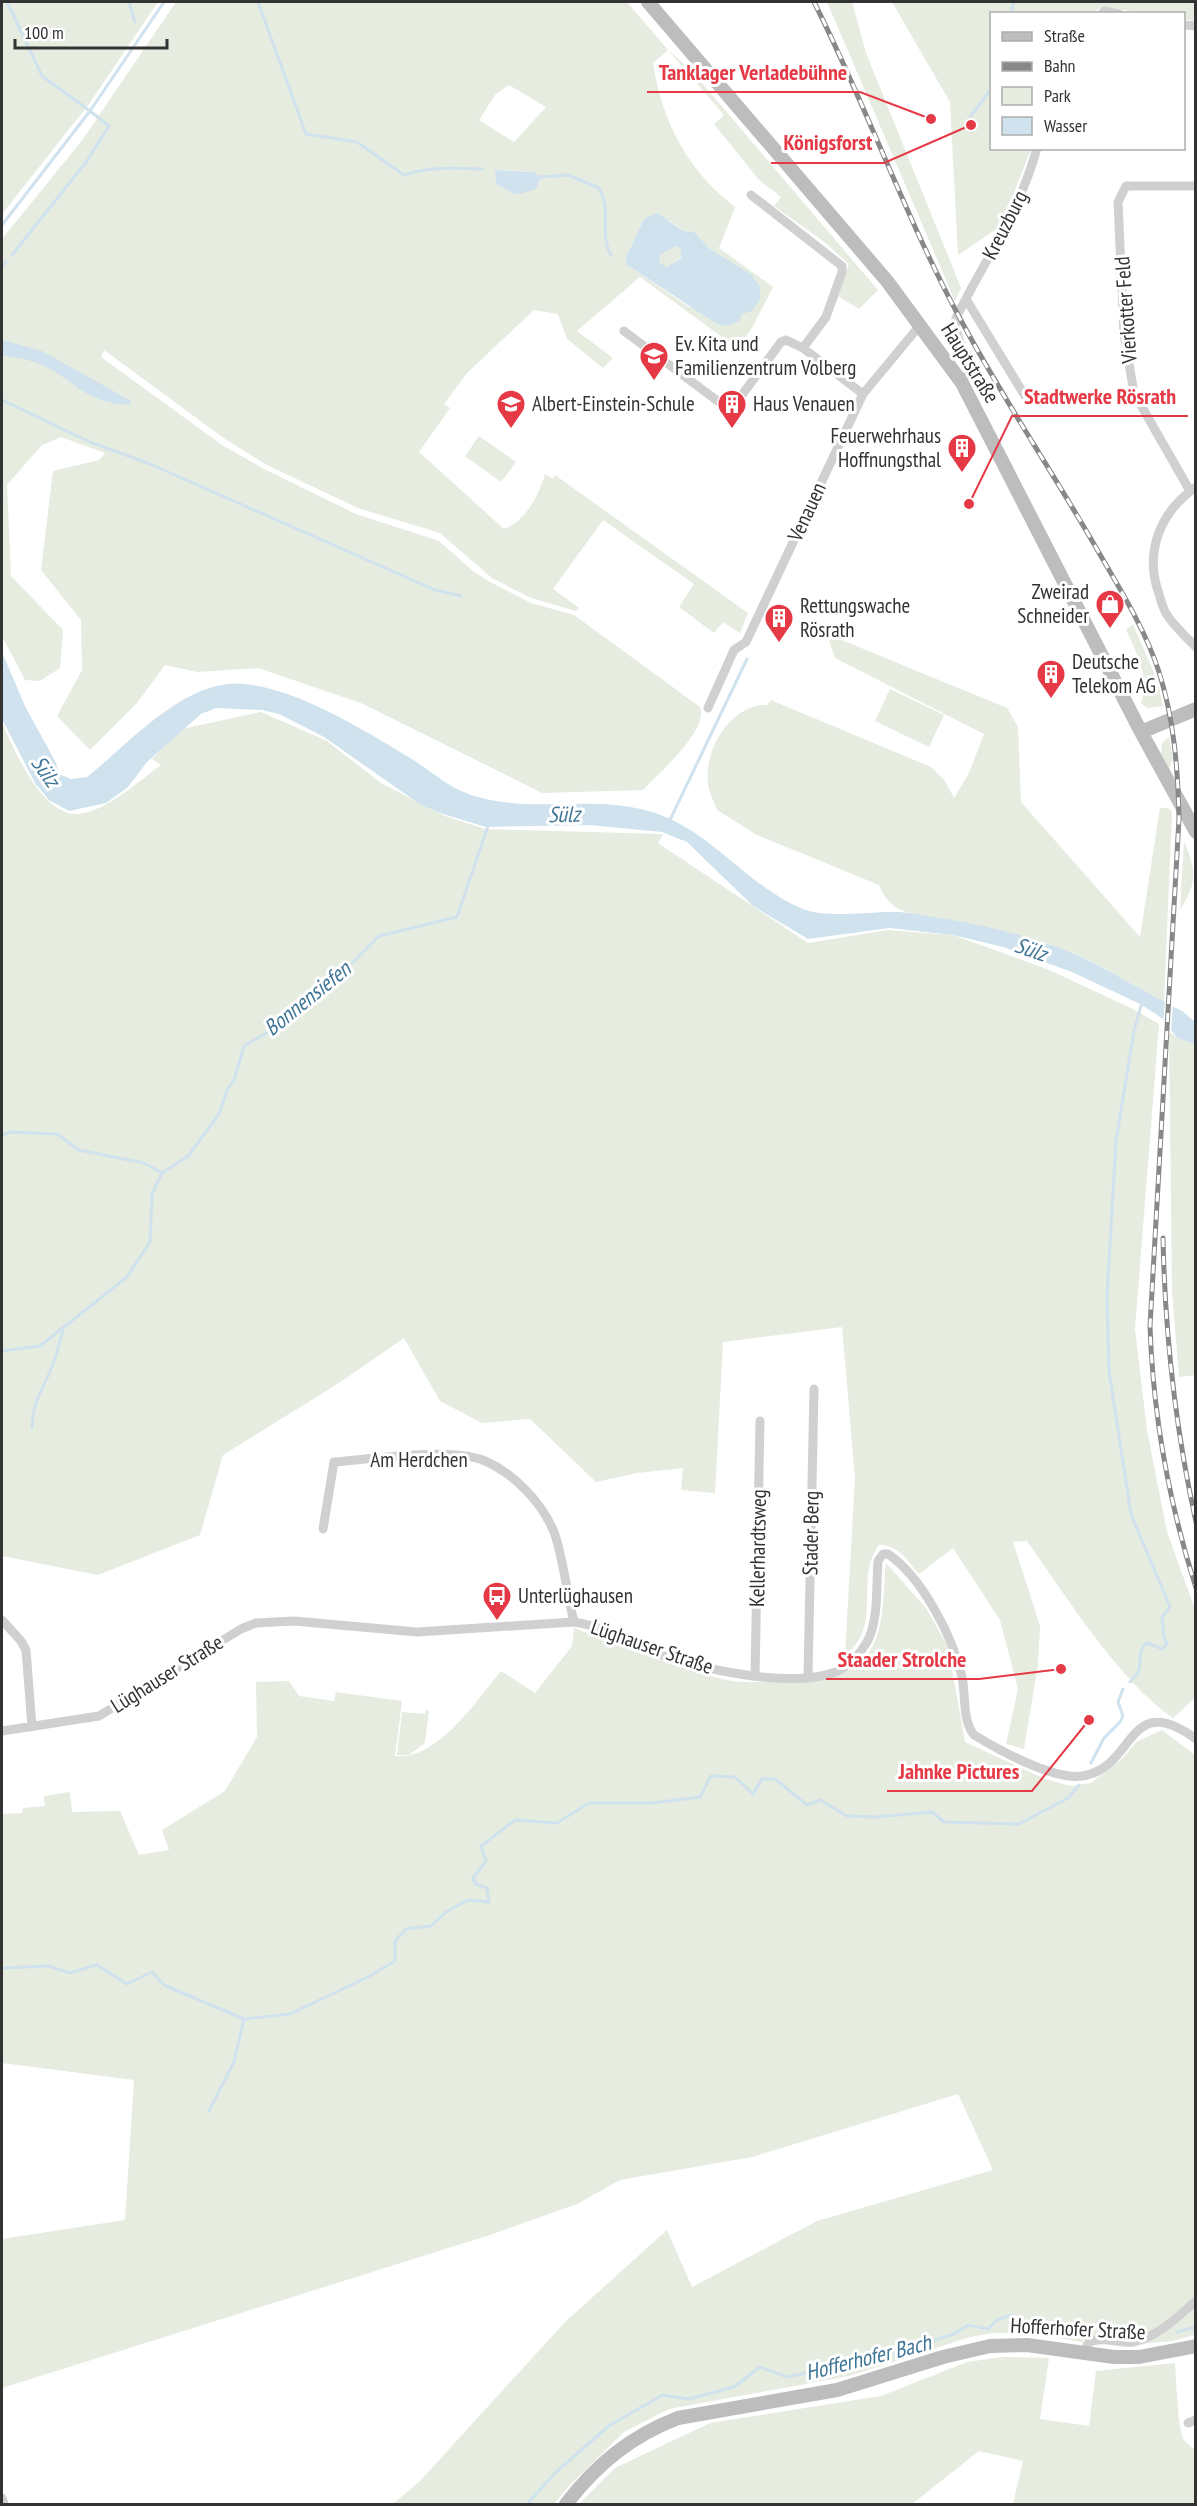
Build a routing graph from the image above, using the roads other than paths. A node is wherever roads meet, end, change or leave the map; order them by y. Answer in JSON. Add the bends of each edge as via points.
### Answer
{"nodes":[{"id":1,"x":648,"y":2,"type":"edge"},
{"id":2,"x":1036,"y":150,"type":"edge"},
{"id":3,"x":1196,"y":186,"type":"edge"},
{"id":4,"x":751,"y":195,"type":"dead end"},
{"id":5,"x":966,"y":299,"type":"junction"},
{"id":6,"x":921,"y":324,"type":"junction"},
{"id":7,"x":624,"y":331,"type":"dead end"},
{"id":8,"x":803,"y":348,"type":"junction"},
{"id":9,"x":962,"y":383,"type":"junction"},
{"id":10,"x":864,"y":394,"type":"junction"},
{"id":11,"x":1025,"y":396,"type":"dead end"},
{"id":12,"x":1193,"y":489,"type":"edge"},
{"id":13,"x":1196,"y":647,"type":"edge"},
{"id":14,"x":708,"y":708,"type":"dead end"},
{"id":15,"x":1196,"y":709,"type":"edge"},
{"id":16,"x":1141,"y":732,"type":"junction"},
{"id":17,"x":1196,"y":832,"type":"edge"},
{"id":18,"x":814,"y":1389,"type":"dead end"},
{"id":19,"x":760,"y":1421,"type":"dead end"},
{"id":20,"x":323,"y":1529,"type":"dead end"},
{"id":21,"x":2,"y":1620,"type":"edge"},
{"id":22,"x":574,"y":1622,"type":"junction"},
{"id":23,"x":755,"y":1675,"type":"junction"},
{"id":24,"x":808,"y":1676,"type":"junction"},
{"id":25,"x":32,"y":1727,"type":"junction"},
{"id":26,"x":2,"y":1731,"type":"edge"},
{"id":27,"x":1196,"y":1739,"type":"edge"},
{"id":28,"x":1196,"y":2301,"type":"edge"},
{"id":29,"x":1196,"y":2346,"type":"edge"},
{"id":30,"x":1086,"y":2353,"type":"junction"},
{"id":31,"x":2,"y":2498,"type":"edge"},
{"id":32,"x":3,"y":2505,"type":"edge"},
{"id":33,"x":566,"y":2505,"type":"edge"}],
"edges":[{"from":1,"to":6,"type":"main road","name":"Hauptstraße"},
{"from":2,"to":5,"type":"street","name":"Kreuzburg","via":[[1029,177],[1006,229]]},
{"from":3,"to":12,"type":"street","name":"Vierkotter Feld","via":[[1126,186],[1119,202],[1124,334],[1134,393]]},
{"from":4,"to":8,"type":"street","via":[[842,266],[826,317]]},
{"from":5,"to":9,"type":"street","name":"Kreuzburg","via":[[955,323],[969,365]]},
{"from":5,"to":11,"type":"street"},
{"from":6,"to":9,"type":"main road","name":"Hauptstraße"},
{"from":6,"to":10,"type":"street","name":"Venauen"},
{"from":7,"to":8,"type":"street","via":[[723,405],[736,403],[781,342],[786,340]]},
{"from":8,"to":10,"type":"street"},
{"from":9,"to":16,"type":"main road","name":"Hauptstraße"},
{"from":10,"to":14,"type":"street","name":"Venauen","via":[[746,642],[734,651]]},
{"from":12,"to":13,"type":"street","via":[[1162,521],[1155,544],[1153,576],[1166,614]]},
{"from":15,"to":16,"type":"main road"},
{"from":16,"to":17,"type":"main road","name":"Hauptstraße"},
{"from":18,"to":24,"type":"street","name":"Stader Berg"},
{"from":19,"to":23,"type":"street","name":"Kellerhardtsweg"},
{"from":20,"to":22,"type":"street","name":"Am Herdchen","via":[[334,1462],[435,1455],[483,1460],[518,1483],[546,1516],[554,1534]]},
{"from":21,"to":25,"type":"street","via":[[26,1650]]},
{"from":22,"to":23,"type":"street","name":"Lüghauser Straße","via":[[593,1625],[686,1663]]},
{"from":22,"to":25,"type":"street","name":"Lüghauser Straße","via":[[417,1632],[294,1621],[256,1623],[99,1716]]},
{"from":23,"to":24,"type":"street","name":"Lüghauser Straße"},
{"from":24,"to":27,"type":"street","name":"Lüghauser Straße","via":[[845,1668],[867,1641],[872,1631],[878,1561],[888,1554],[913,1580],[949,1638],[963,1679],[969,1728],[974,1735],[1040,1766],[1072,1776],[1090,1774],[1106,1765],[1142,1727],[1153,1722],[1168,1722]]},
{"from":25,"to":26,"type":"street","name":"Lüghauser Straße"},
{"from":28,"to":30,"type":"street","via":[[1148,2338],[1130,2343],[1095,2340]]},
{"from":29,"to":30,"type":"main road","name":"Hofferhofer Straße","via":[[1139,2357]]},
{"from":30,"to":33,"type":"main road","name":"Hofferhofer Straße","via":[[1027,2346],[977,2348],[837,2390],[678,2418],[622,2446],[590,2475]]},
{"from":31,"to":32,"type":"street"}]}
